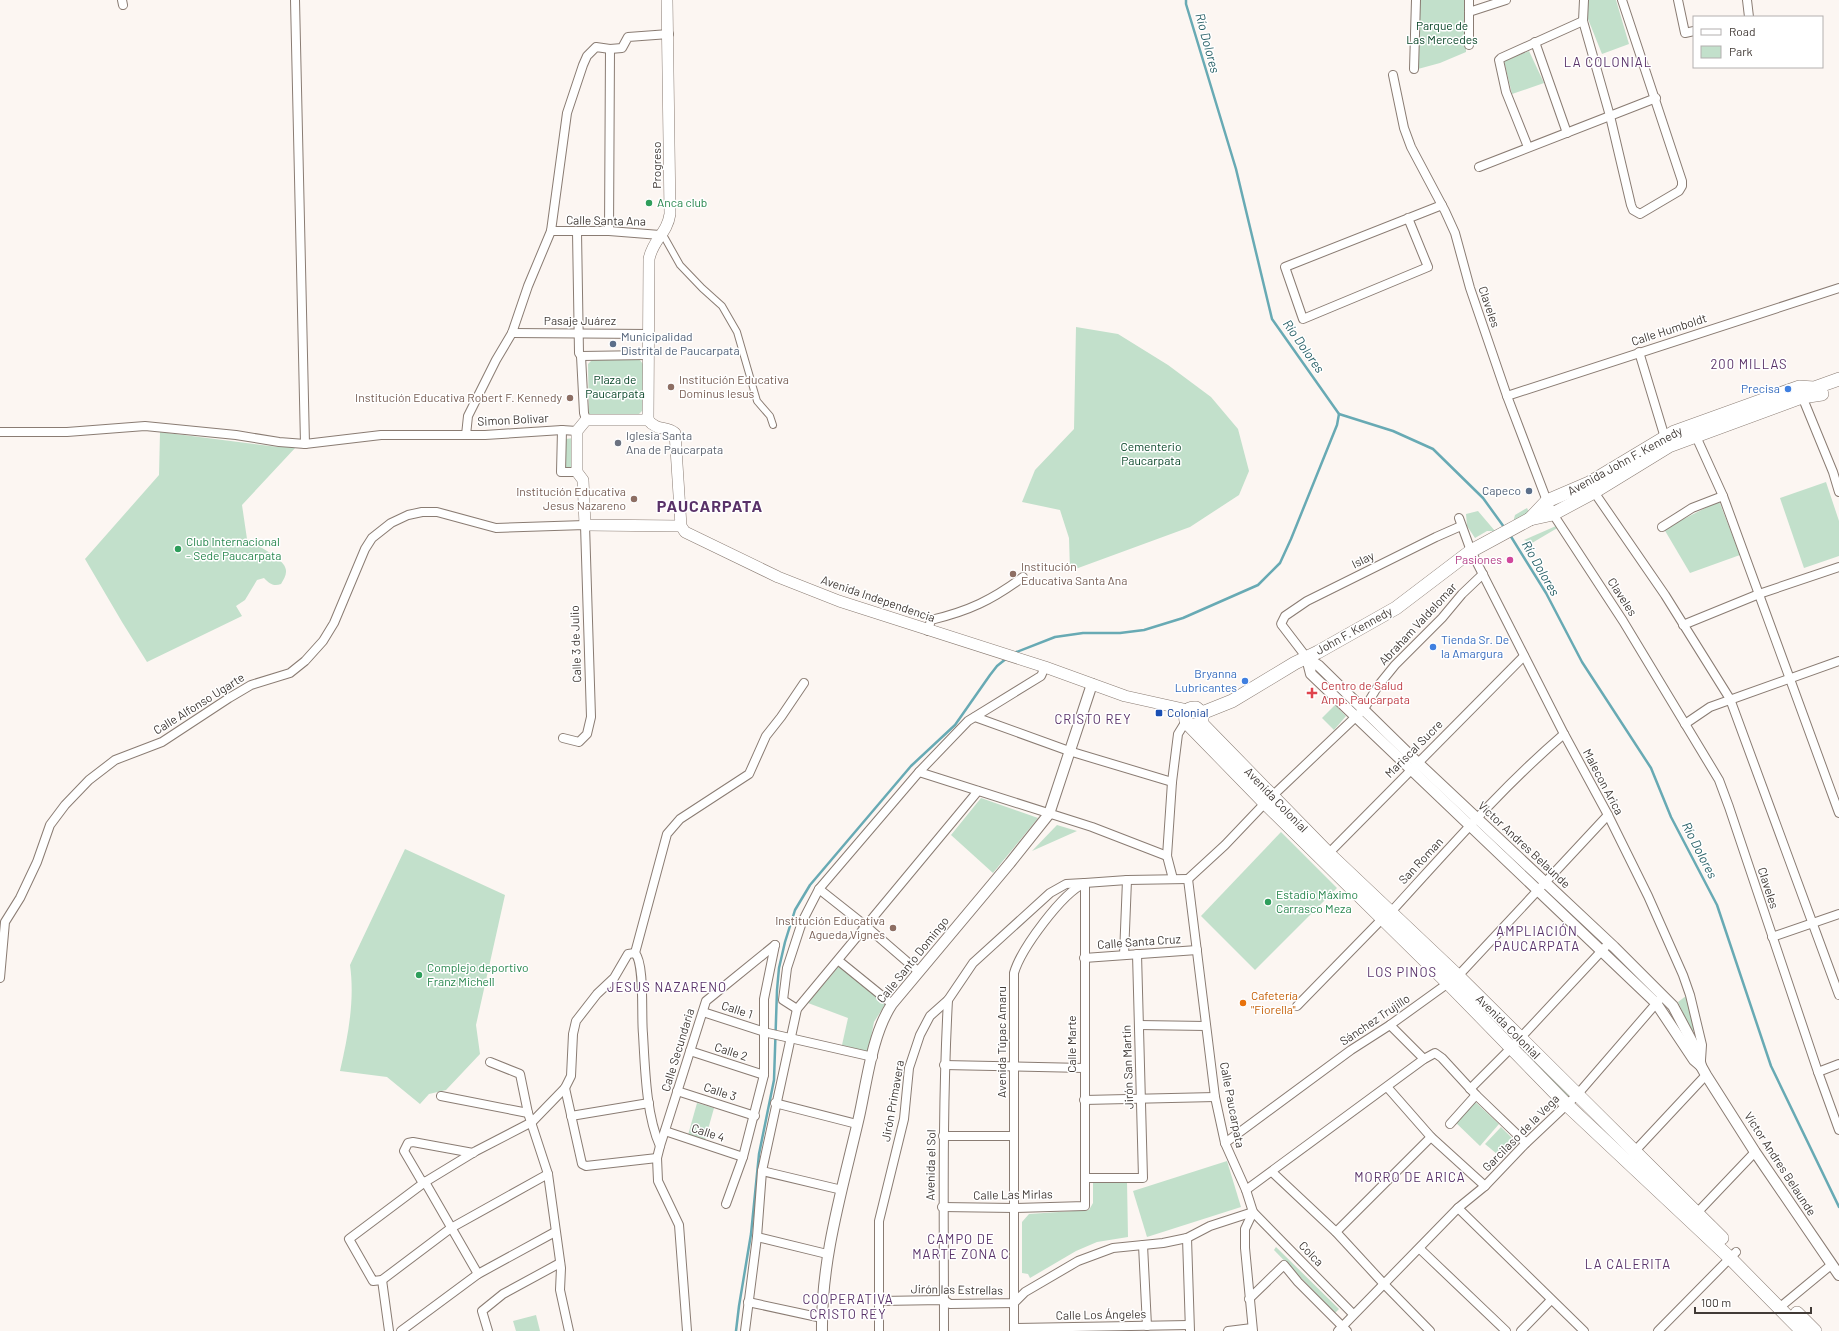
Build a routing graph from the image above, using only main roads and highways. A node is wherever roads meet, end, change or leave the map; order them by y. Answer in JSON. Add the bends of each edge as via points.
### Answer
{"nodes":[{"id":1,"x":667,"y":0,"type":"edge"},
{"id":2,"x":1839,"y":379,"type":"edge"},
{"id":3,"x":1839,"y":388,"type":"edge"},
{"id":4,"x":1800,"y":392,"type":"junction"},
{"id":5,"x":648,"y":420,"type":"junction"},
{"id":6,"x":1592,"y":488,"type":"junction"},
{"id":7,"x":1530,"y":519,"type":"junction"},
{"id":8,"x":681,"y":526,"type":"junction"},
{"id":9,"x":1498,"y":537,"type":"joint"},
{"id":10,"x":1192,"y":718,"type":"junction"},
{"id":11,"x":1452,"y":980,"type":"junction"},
{"id":12,"x":1633,"y":1158,"type":"junction"},
{"id":13,"x":1782,"y":1305,"type":"junction"},
{"id":14,"x":1802,"y":1331,"type":"edge"},
{"id":15,"x":1815,"y":1331,"type":"edge"}],
"edges":[{"from":1,"to":5,"type":"main road","name":"Progreso","via":[[670,214],[668,226],[650,252],[649,259]]},
{"from":2,"to":4,"type":"main road","name":"Avenida John F. Kennedy"},
{"from":3,"to":4,"type":"main road","name":"Avenida John F. Kennedy","via":[[1816,396]]},
{"from":4,"to":6,"type":"main road","name":"Avenida John F. Kennedy","via":[[1667,442]]},
{"from":5,"to":8,"type":"main road","via":[[658,428],[675,433]]},
{"from":5,"to":8,"type":"main road","via":[[586,420],[577,431],[577,472],[583,480],[585,525]]},
{"from":6,"to":7,"type":"main road","name":"Avenida John F. Kennedy","via":[[1553,514]]},
{"from":6,"to":7,"type":"main road","name":"Avenida John F. Kennedy","via":[[1547,501]]},
{"from":7,"to":9,"type":"main road","name":"Avenida John F. Kennedy"},
{"from":8,"to":10,"type":"main road","name":"Avenida Independencia","via":[[685,532],[778,577],[839,601],[1045,667],[1125,696],[1166,706]]},
{"from":9,"to":10,"type":"main road","name":"John F. Kennedy","via":[[1471,551],[1396,608],[1232,700]]},
{"from":10,"to":11,"type":"main road","name":"Avenida Colonial","via":[[1269,800]]},
{"from":11,"to":12,"type":"main road","name":"Avenida Colonial","via":[[1519,1037],[1577,1095]]},
{"from":11,"to":12,"type":"main road","name":"Avenida Colonial","via":[[1511,1048],[1567,1105]]},
{"from":12,"to":13,"type":"main road","name":"Avenida Colonial"},
{"from":13,"to":14,"type":"main road","name":"Avenida Colonial"},
{"from":13,"to":15,"type":"main road","name":"Avenida Colonial"}]}
